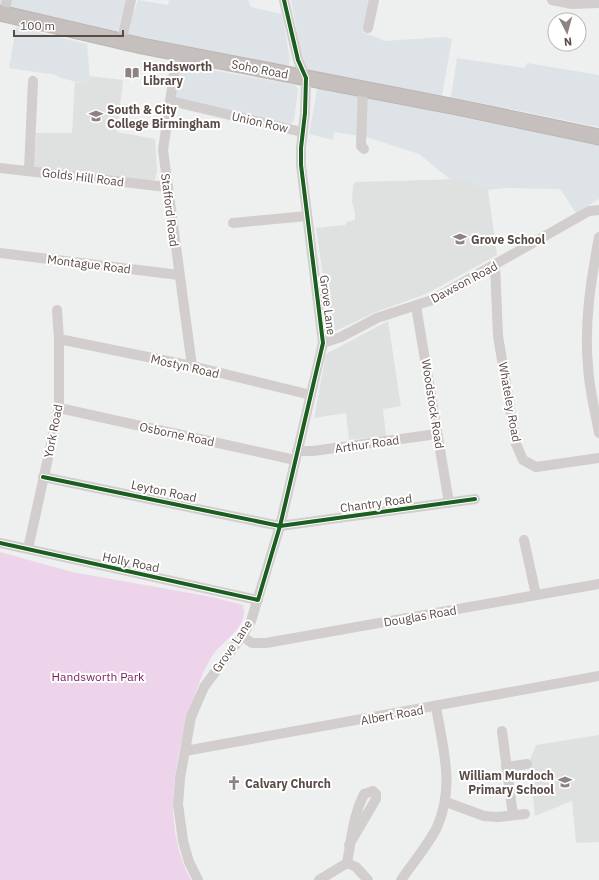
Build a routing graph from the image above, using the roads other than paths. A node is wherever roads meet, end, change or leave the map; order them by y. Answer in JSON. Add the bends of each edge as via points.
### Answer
{"nodes":[{"id":1,"x":131,"y":0,"type":"edge"},
{"id":2,"x":284,"y":0,"type":"edge"},
{"id":3,"x":374,"y":0,"type":"edge"},
{"id":4,"x":552,"y":0,"type":"edge"},
{"id":5,"x":599,"y":4,"type":"edge"},
{"id":6,"x":4,"y":9,"type":"edge"},
{"id":7,"x":368,"y":28,"type":"dead end"},
{"id":8,"x":121,"y":42,"type":"junction"},
{"id":9,"x":177,"y":54,"type":"junction"},
{"id":10,"x":306,"y":78,"type":"junction"},
{"id":11,"x":33,"y":81,"type":"dead end"},
{"id":12,"x":363,"y":89,"type":"junction"},
{"id":13,"x":171,"y":100,"type":"junction"},
{"id":14,"x":302,"y":132,"type":"junction"},
{"id":15,"x":597,"y":138,"type":"edge"},
{"id":16,"x":364,"y":149,"type":"dead end"},
{"id":17,"x":0,"y":168,"type":"edge"},
{"id":18,"x":29,"y":170,"type":"junction"},
{"id":19,"x":166,"y":187,"type":"junction"},
{"id":20,"x":599,"y":210,"type":"edge"},
{"id":21,"x":307,"y":216,"type":"junction"},
{"id":22,"x":233,"y":223,"type":"dead end"},
{"id":23,"x":599,"y":237,"type":"edge"},
{"id":24,"x":0,"y":253,"type":"edge"},
{"id":25,"x":495,"y":265,"type":"junction"},
{"id":26,"x":179,"y":275,"type":"junction"},
{"id":27,"x":416,"y":306,"type":"junction"},
{"id":28,"x":57,"y":310,"type":"dead end"},
{"id":29,"x":59,"y":339,"type":"junction"},
{"id":30,"x":322,"y":343,"type":"junction"},
{"id":31,"x":192,"y":366,"type":"junction"},
{"id":32,"x":311,"y":395,"type":"junction"},
{"id":33,"x":59,"y":408,"type":"junction"},
{"id":34,"x":599,"y":433,"type":"edge"},
{"id":35,"x":437,"y":434,"type":"junction"},
{"id":36,"x":296,"y":456,"type":"junction"},
{"id":37,"x":599,"y":458,"type":"edge"},
{"id":38,"x":43,"y":476,"type":"junction"},
{"id":39,"x":475,"y":499,"type":"dead end"},
{"id":40,"x":449,"y":503,"type":"junction"},
{"id":41,"x":280,"y":526,"type":"junction"},
{"id":42,"x":524,"y":540,"type":"dead end"},
{"id":43,"x":0,"y":543,"type":"edge"},
{"id":44,"x":28,"y":549,"type":"junction"},
{"id":45,"x":599,"y":584,"type":"edge"},
{"id":46,"x":536,"y":595,"type":"junction"},
{"id":47,"x":258,"y":600,"type":"junction"},
{"id":48,"x":242,"y":636,"type":"junction"},
{"id":49,"x":599,"y":676,"type":"edge"},
{"id":50,"x":436,"y":707,"type":"junction"},
{"id":51,"x":502,"y":731,"type":"dead end"},
{"id":52,"x":185,"y":751,"type":"junction"},
{"id":53,"x":527,"y":764,"type":"dead end"},
{"id":54,"x":506,"y":766,"type":"junction"},
{"id":55,"x":446,"y":802,"type":"junction"},
{"id":56,"x":525,"y":814,"type":"dead end"},
{"id":57,"x":514,"y":815,"type":"junction"},
{"id":58,"x":349,"y":845,"type":"junction"},
{"id":59,"x":347,"y":863,"type":"junction"},
{"id":60,"x":198,"y":880,"type":"edge"},
{"id":61,"x":319,"y":880,"type":"edge"},
{"id":62,"x":368,"y":880,"type":"edge"},
{"id":63,"x":401,"y":880,"type":"edge"}],
"edges":[{"from":1,"to":8,"type":"street"},
{"from":2,"to":10,"type":"street","via":[[298,60]]},
{"from":3,"to":7,"type":"street"},
{"from":4,"to":5,"type":"street","via":[[572,4]]},
{"from":6,"to":8,"type":"highway","name":"Soho Road"},
{"from":8,"to":9,"type":"highway","name":"Soho Road"},
{"from":9,"to":10,"type":"highway","name":"Soho Road"},
{"from":9,"to":13,"type":"street","name":"Stafford Road"},
{"from":10,"to":12,"type":"highway","name":"Soho Road"},
{"from":10,"to":14,"type":"street","name":"Grove Lane"},
{"from":11,"to":18,"type":"street"},
{"from":12,"to":15,"type":"highway","name":"Soho Road"},
{"from":12,"to":16,"type":"street","via":[[361,146]]},
{"from":13,"to":14,"type":"street","name":"Union Row"},
{"from":13,"to":19,"type":"street","name":"Stafford Road","via":[[163,150]]},
{"from":14,"to":21,"type":"street","name":"Grove Lane","via":[[301,165]]},
{"from":17,"to":18,"type":"street","name":"Golds Hill Road"},
{"from":18,"to":19,"type":"street","name":"Golds Hill Road"},
{"from":19,"to":26,"type":"street","name":"Stafford Road"},
{"from":20,"to":25,"type":"street","name":"Dawson Road","via":[[589,211]]},
{"from":21,"to":22,"type":"street"},
{"from":21,"to":30,"type":"street","name":"Grove Lane"},
{"from":23,"to":34,"type":"street","via":[[587,330],[588,367]]},
{"from":24,"to":26,"type":"street","name":"Montague Road"},
{"from":25,"to":27,"type":"street","name":"Dawson Road","via":[[432,300]]},
{"from":25,"to":37,"type":"street","name":"Whateley Road","via":[[498,336],[516,444],[523,460],[536,467]]},
{"from":26,"to":31,"type":"street","name":"Stafford Road"},
{"from":27,"to":30,"type":"street","name":"Dawson Road","via":[[377,318],[341,337]]},
{"from":27,"to":35,"type":"street","name":"Woodstock Road"},
{"from":28,"to":29,"type":"street","name":"York Road"},
{"from":29,"to":31,"type":"street","name":"Mostyn Road"},
{"from":29,"to":33,"type":"street","name":"York Road"},
{"from":30,"to":32,"type":"street","name":"Grove Lane"},
{"from":31,"to":32,"type":"street","name":"Mostyn Road"},
{"from":32,"to":36,"type":"street","name":"Grove Lane"},
{"from":33,"to":36,"type":"street","name":"Osborne Road"},
{"from":33,"to":38,"type":"street","name":"York Road"},
{"from":35,"to":36,"type":"street","name":"Arthur Road","via":[[313,451]]},
{"from":35,"to":40,"type":"street","name":"Woodstock Road"},
{"from":36,"to":41,"type":"street","name":"Grove Lane"},
{"from":38,"to":41,"type":"street","name":"Leyton Road"},
{"from":38,"to":44,"type":"street","name":"York Road"},
{"from":39,"to":40,"type":"street","name":"Chantry Road"},
{"from":40,"to":41,"type":"street","name":"Chantry Road"},
{"from":41,"to":47,"type":"street","name":"Grove Lane"},
{"from":42,"to":46,"type":"street"},
{"from":43,"to":44,"type":"street","name":"Holly Road"},
{"from":44,"to":47,"type":"street","name":"Holly Road"},
{"from":45,"to":46,"type":"street","name":"Douglas Road"},
{"from":46,"to":48,"type":"street","name":"Douglas Road","via":[[266,643],[252,643]]},
{"from":47,"to":48,"type":"street","name":"Grove Lane","via":[[251,621]]},
{"from":48,"to":52,"type":"street","name":"Grove Lane","via":[[215,671],[197,701]]},
{"from":49,"to":50,"type":"street","name":"Albert Road"},
{"from":50,"to":52,"type":"street","name":"Albert Road"},
{"from":50,"to":55,"type":"street","via":[[447,776]]},
{"from":51,"to":54,"type":"street"},
{"from":52,"to":60,"type":"street","name":"Grove Lane","via":[[178,794],[179,823],[187,855]]},
{"from":53,"to":54,"type":"street"},
{"from":54,"to":57,"type":"street"},
{"from":55,"to":57,"type":"street","via":[[484,816]]},
{"from":55,"to":63,"type":"street","via":[[437,828]]},
{"from":56,"to":57,"type":"street"},
{"from":58,"to":58,"type":"street","via":[[360,801],[364,794],[372,791],[376,798]]},
{"from":58,"to":59,"type":"street"},
{"from":59,"to":61,"type":"street"},
{"from":59,"to":62,"type":"street","via":[[356,867]]}]}
